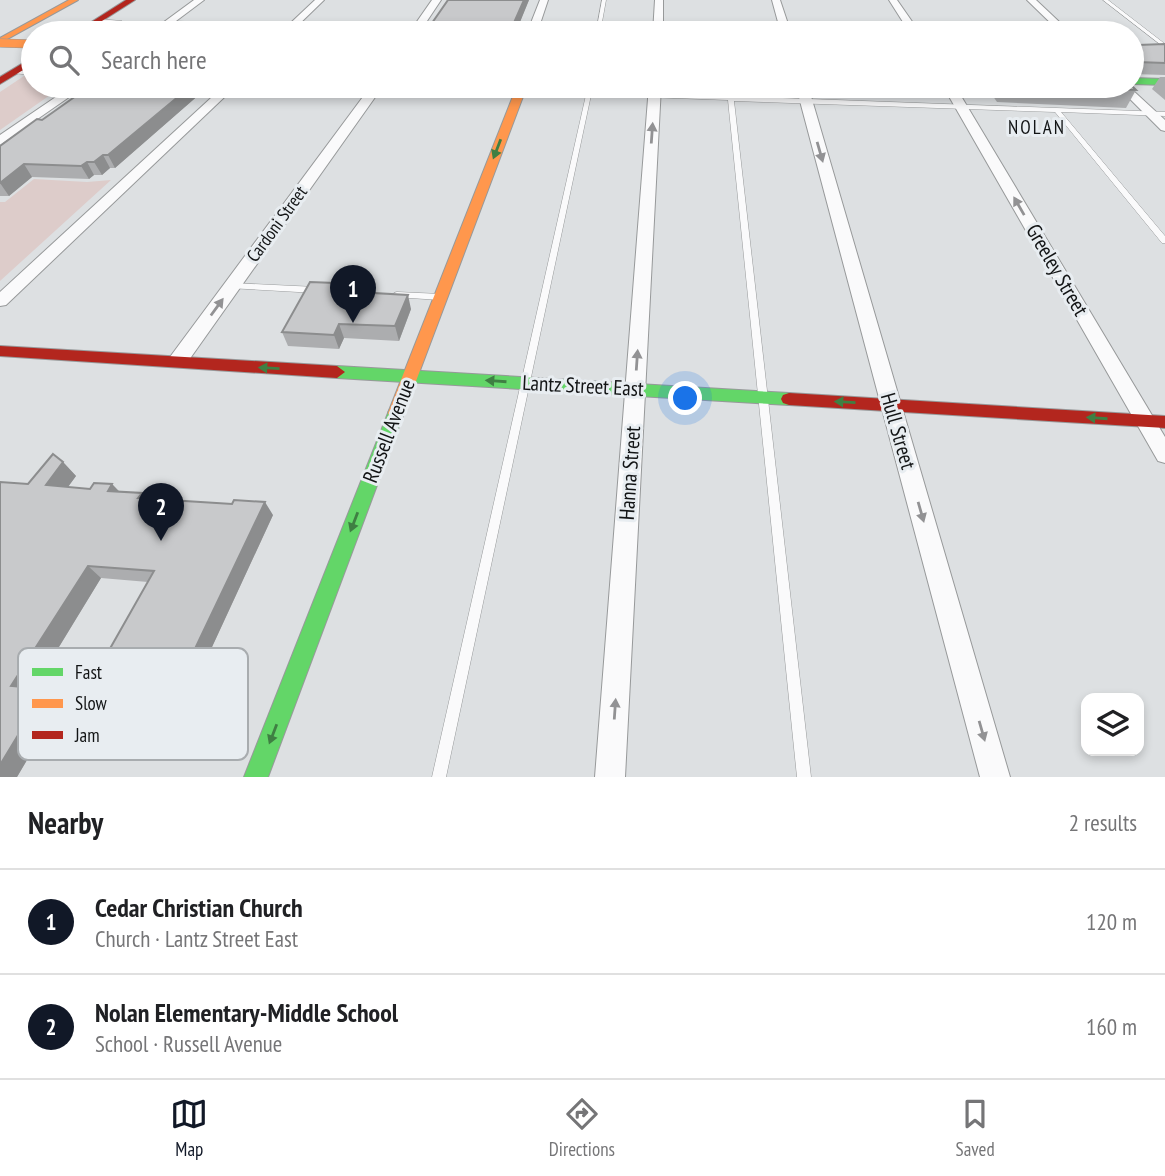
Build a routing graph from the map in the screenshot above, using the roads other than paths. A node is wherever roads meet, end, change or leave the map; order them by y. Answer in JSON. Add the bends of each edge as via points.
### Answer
{"nodes":[{"id":1,"x":44,"y":0,"type":"edge"},
{"id":2,"x":131,"y":0,"type":"edge"},
{"id":3,"x":200,"y":0,"type":"edge"},
{"id":4,"x":320,"y":0,"type":"edge"},
{"id":5,"x":437,"y":0,"type":"edge"},
{"id":6,"x":544,"y":0,"type":"edge"},
{"id":7,"x":604,"y":0,"type":"edge"},
{"id":8,"x":659,"y":0,"type":"edge"},
{"id":9,"x":776,"y":0,"type":"edge"},
{"id":10,"x":893,"y":0,"type":"edge"},
{"id":11,"x":1031,"y":0,"type":"edge"},
{"id":12,"x":1105,"y":0,"type":"edge"},
{"id":13,"x":82,"y":3,"type":"edge"},
{"id":14,"x":98,"y":20,"type":"joint"},
{"id":15,"x":44,"y":21,"type":"edge"},
{"id":16,"x":55,"y":21,"type":"edge"},
{"id":17,"x":109,"y":21,"type":"edge"},
{"id":18,"x":170,"y":21,"type":"edge"},
{"id":19,"x":298,"y":21,"type":"edge"},
{"id":20,"x":422,"y":21,"type":"edge"},
{"id":21,"x":536,"y":21,"type":"edge"},
{"id":22,"x":600,"y":21,"type":"edge"},
{"id":23,"x":658,"y":21,"type":"edge"},
{"id":24,"x":782,"y":21,"type":"edge"},
{"id":25,"x":907,"y":21,"type":"edge"},
{"id":26,"x":1053,"y":21,"type":"edge"},
{"id":27,"x":1132,"y":21,"type":"edge"},
{"id":28,"x":0,"y":23,"type":"edge"},
{"id":29,"x":1144,"y":31,"type":"edge"},
{"id":30,"x":21,"y":32,"type":"edge"},
{"id":31,"x":21,"y":41,"type":"edge"},
{"id":32,"x":0,"y":42,"type":"edge"},
{"id":33,"x":21,"y":43,"type":"edge"},
{"id":34,"x":1165,"y":47,"type":"edge"},
{"id":35,"x":0,"y":52,"type":"edge"},
{"id":36,"x":21,"y":68,"type":"edge"},
{"id":37,"x":14,"y":72,"type":"junction"},
{"id":38,"x":21,"y":72,"type":"edge"},
{"id":39,"x":0,"y":81,"type":"edge"},
{"id":40,"x":1144,"y":81,"type":"edge"},
{"id":41,"x":1165,"y":82,"type":"edge"},
{"id":42,"x":62,"y":98,"type":"edge"},
{"id":43,"x":217,"y":98,"type":"edge"},
{"id":44,"x":366,"y":98,"type":"edge"},
{"id":45,"x":517,"y":98,"type":"edge"},
{"id":46,"x":588,"y":98,"type":"edge"},
{"id":47,"x":655,"y":98,"type":"edge"},
{"id":48,"x":731,"y":98,"type":"edge"},
{"id":49,"x":804,"y":98,"type":"edge"},
{"id":50,"x":860,"y":98,"type":"edge"},
{"id":51,"x":956,"y":98,"type":"edge"},
{"id":52,"x":1134,"y":98,"type":"edge"},
{"id":53,"x":962,"y":107,"type":"junction"},
{"id":54,"x":1057,"y":111,"type":"junction"},
{"id":55,"x":1151,"y":114,"type":"junction"},
{"id":56,"x":1165,"y":114,"type":"edge"},
{"id":57,"x":1165,"y":127,"type":"edge"},
{"id":58,"x":0,"y":141,"type":"edge"},
{"id":59,"x":1165,"y":242,"type":"edge"},
{"id":60,"x":232,"y":286,"type":"junction"},
{"id":61,"x":330,"y":291,"type":"edge"},
{"id":62,"x":385,"y":294,"type":"edge"},
{"id":63,"x":441,"y":297,"type":"junction"},
{"id":64,"x":0,"y":301,"type":"edge"},
{"id":65,"x":0,"y":351,"type":"edge"},
{"id":66,"x":177,"y":362,"type":"junction"},
{"id":67,"x":410,"y":376,"type":"junction"},
{"id":68,"x":525,"y":383,"type":"junction"},
{"id":69,"x":635,"y":390,"type":"junction"},
{"id":70,"x":764,"y":397,"type":"junction"},
{"id":71,"x":891,"y":405,"type":"junction"},
{"id":72,"x":1144,"y":421,"type":"junction"},
{"id":73,"x":1165,"y":422,"type":"edge"},
{"id":74,"x":1165,"y":455,"type":"edge"},
{"id":75,"x":256,"y":777,"type":"edge"},
{"id":76,"x":439,"y":777,"type":"edge"},
{"id":77,"x":610,"y":777,"type":"edge"},
{"id":78,"x":804,"y":777,"type":"edge"},
{"id":79,"x":995,"y":777,"type":"edge"}],
"edges":[{"from":1,"to":28,"type":"main road"},
{"from":2,"to":14,"type":"main road"},
{"from":3,"to":18,"type":"street"},
{"from":4,"to":19,"type":"street"},
{"from":5,"to":20,"type":"street"},
{"from":6,"to":21,"type":"street"},
{"from":7,"to":22,"type":"lane"},
{"from":8,"to":23,"type":"street"},
{"from":9,"to":24,"type":"street"},
{"from":10,"to":25,"type":"street"},
{"from":11,"to":26,"type":"street"},
{"from":12,"to":27,"type":"lane"},
{"from":13,"to":15,"type":"main road"},
{"from":13,"to":16,"type":"main road"},
{"from":14,"to":17,"type":"lane"},
{"from":29,"to":34,"type":"lane"},
{"from":30,"to":32,"type":"main road"},
{"from":31,"to":35,"type":"main road"},
{"from":32,"to":33,"type":"main road","bridge":true},
{"from":36,"to":37,"type":"main road"},
{"from":37,"to":38,"type":"lane"},
{"from":37,"to":39,"type":"main road"},
{"from":40,"to":41,"type":"main road"},
{"from":42,"to":58,"type":"street"},
{"from":43,"to":64,"type":"street"},
{"from":44,"to":60,"type":"street","name":"Cardoni Street"},
{"from":45,"to":63,"type":"main road","name":"Russell Avenue","one_way":true},
{"from":46,"to":68,"type":"lane"},
{"from":69,"to":47,"type":"street","name":"Hanna Street","one_way":true},
{"from":48,"to":70,"type":"lane"},
{"from":49,"to":71,"type":"street","name":"Hull Street","one_way":true},
{"from":50,"to":53,"type":"lane"},
{"from":51,"to":53,"type":"street","name":"Greeley Street"},
{"from":52,"to":55,"type":"street"},
{"from":53,"to":54,"type":"lane"},
{"from":72,"to":53,"type":"street","name":"Greeley Street","one_way":true},
{"from":54,"to":55,"type":"lane"},
{"from":54,"to":59,"type":"lane"},
{"from":55,"to":56,"type":"lane"},
{"from":55,"to":57,"type":"street"},
{"from":60,"to":61,"type":"lane"},
{"from":66,"to":60,"type":"street","name":"Cardoni Street","one_way":true},
{"from":62,"to":63,"type":"lane"},
{"from":63,"to":67,"type":"main road","name":"Russell Avenue"},
{"from":65,"to":66,"type":"main road","name":"Lantz Street East"},
{"from":67,"to":66,"type":"main road","name":"Lantz Street East","one_way":true},
{"from":68,"to":67,"type":"main road","name":"Lantz Street East","one_way":true},
{"from":67,"to":75,"type":"main road","name":"Russell Avenue","one_way":true},
{"from":68,"to":69,"type":"main road","name":"Lantz Street East"},
{"from":68,"to":76,"type":"lane"},
{"from":69,"to":70,"type":"main road","name":"Lantz Street East"},
{"from":77,"to":69,"type":"street","name":"Hanna Street","one_way":true},
{"from":71,"to":70,"type":"main road","name":"Lantz Street East","one_way":true},
{"from":70,"to":78,"type":"lane"},
{"from":72,"to":71,"type":"main road","name":"Lantz Street East","one_way":true},
{"from":71,"to":79,"type":"street","name":"Hull Street","one_way":true},
{"from":72,"to":73,"type":"main road","name":"Lantz Street East"},
{"from":72,"to":74,"type":"street","name":"Greeley Street"}]}
